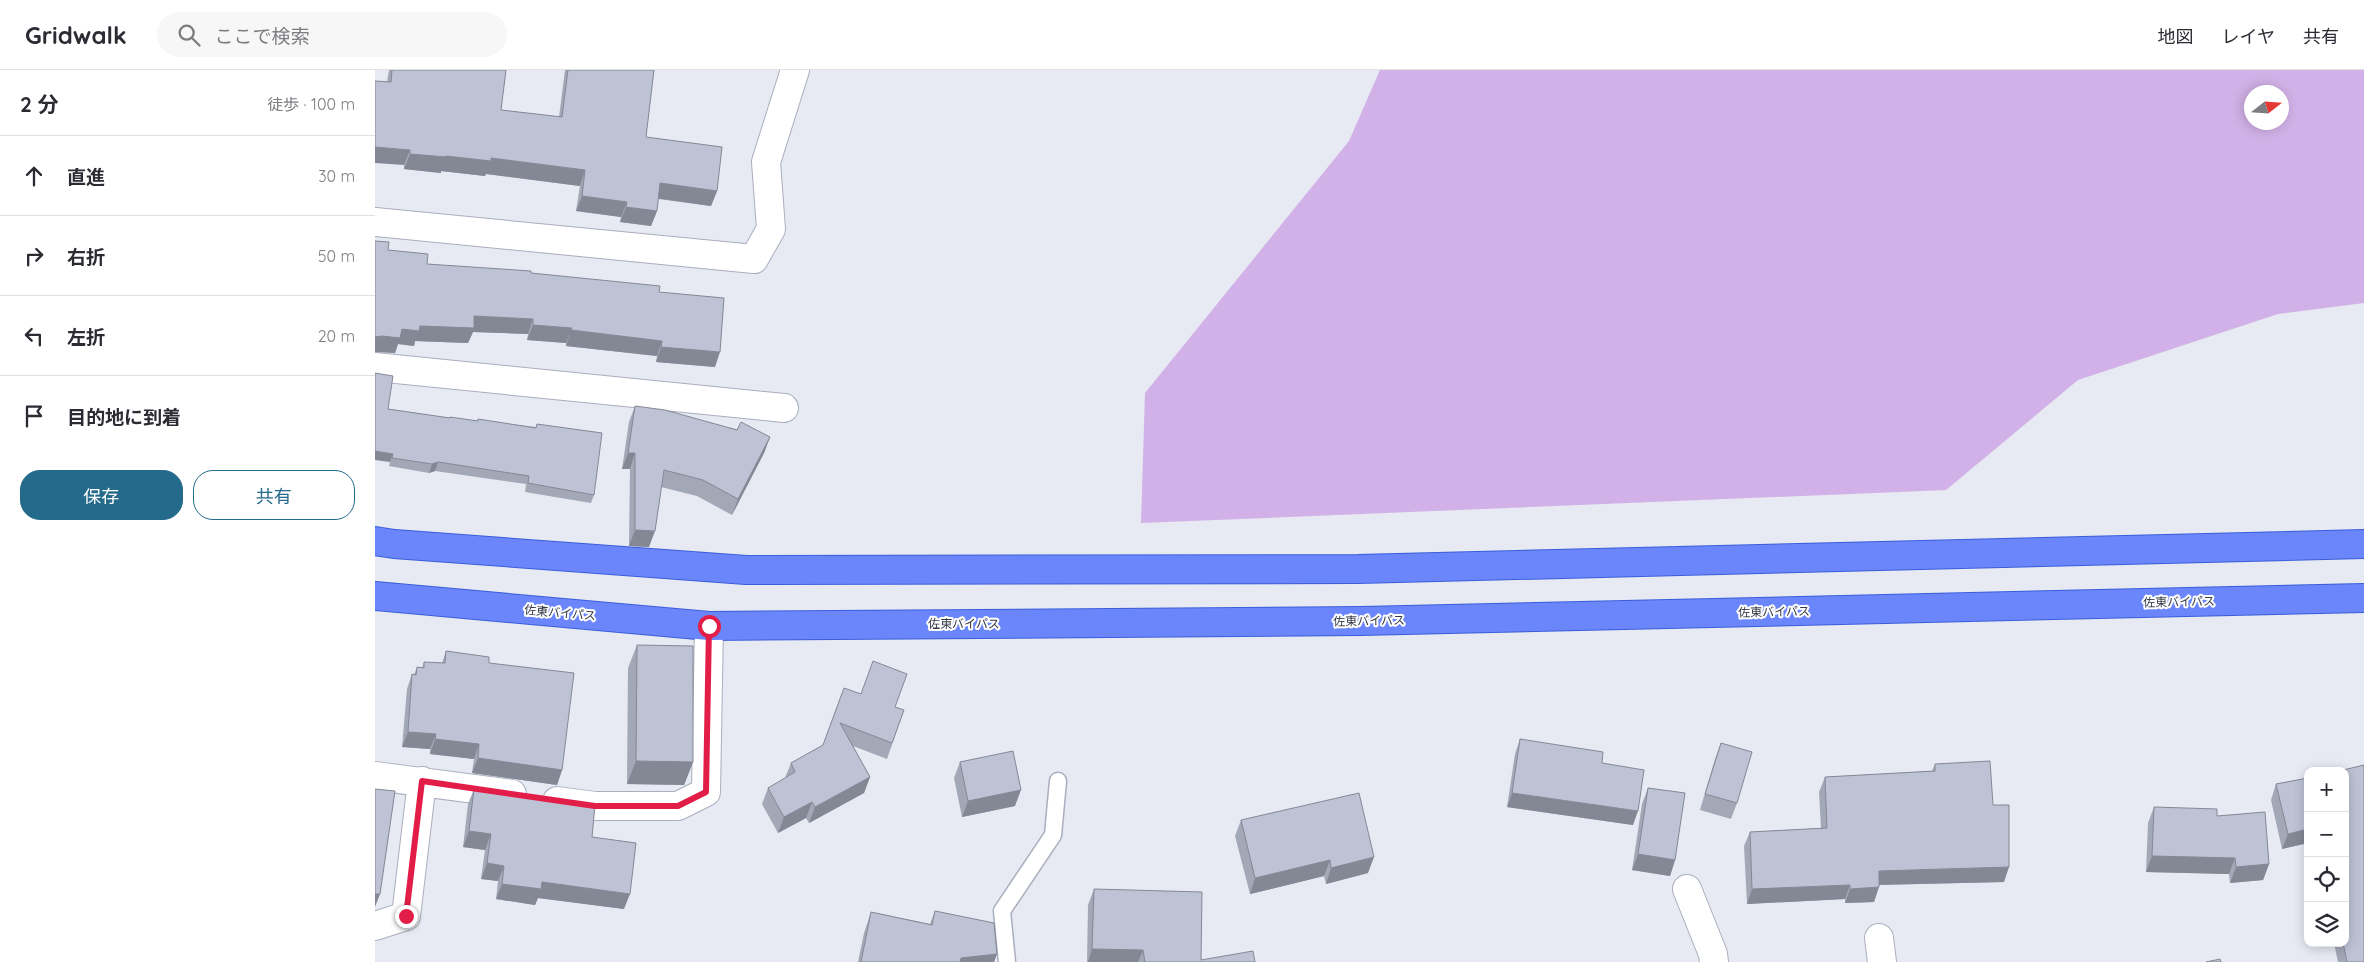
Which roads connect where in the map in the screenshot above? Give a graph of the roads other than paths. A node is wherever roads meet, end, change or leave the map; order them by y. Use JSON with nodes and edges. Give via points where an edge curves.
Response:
{"nodes":[{"id":1,"x":795,"y":70,"type":"edge"},
{"id":2,"x":375,"y":222,"type":"edge"},
{"id":3,"x":375,"y":367,"type":"edge"},
{"id":4,"x":784,"y":408,"type":"dead end"},
{"id":5,"x":375,"y":541,"type":"edge"},
{"id":6,"x":2364,"y":544,"type":"edge"},
{"id":7,"x":375,"y":596,"type":"edge"},
{"id":8,"x":2364,"y":598,"type":"edge"},
{"id":9,"x":709,"y":626,"type":"junction"},
{"id":10,"x":375,"y":776,"type":"edge"},
{"id":11,"x":1058,"y":780,"type":"dead end"},
{"id":12,"x":422,"y":781,"type":"junction"},
{"id":13,"x":1687,"y":889,"type":"dead end"},
{"id":14,"x":375,"y":926,"type":"edge"},
{"id":15,"x":1007,"y":962,"type":"edge"},
{"id":16,"x":1714,"y":962,"type":"edge"}],
"edges":[{"from":1,"to":2,"type":"street","via":[[766,162],[771,229],[753,259]]},
{"from":3,"to":4,"type":"street"},
{"from":5,"to":6,"type":"highway","via":[[746,570],[1358,569]]},
{"from":7,"to":9,"type":"highway","name":"佐東バイパス"},
{"from":8,"to":9,"type":"highway","name":"佐東バイパス","via":[[1361,621]]},
{"from":9,"to":12,"type":"street","via":[[706,792],[678,806],[595,806]]},
{"from":10,"to":12,"type":"street"},
{"from":11,"to":15,"type":"lane","via":[[1053,836],[1002,911]]},
{"from":12,"to":14,"type":"street","via":[[406,916]]},
{"from":13,"to":16,"type":"street"}]}
